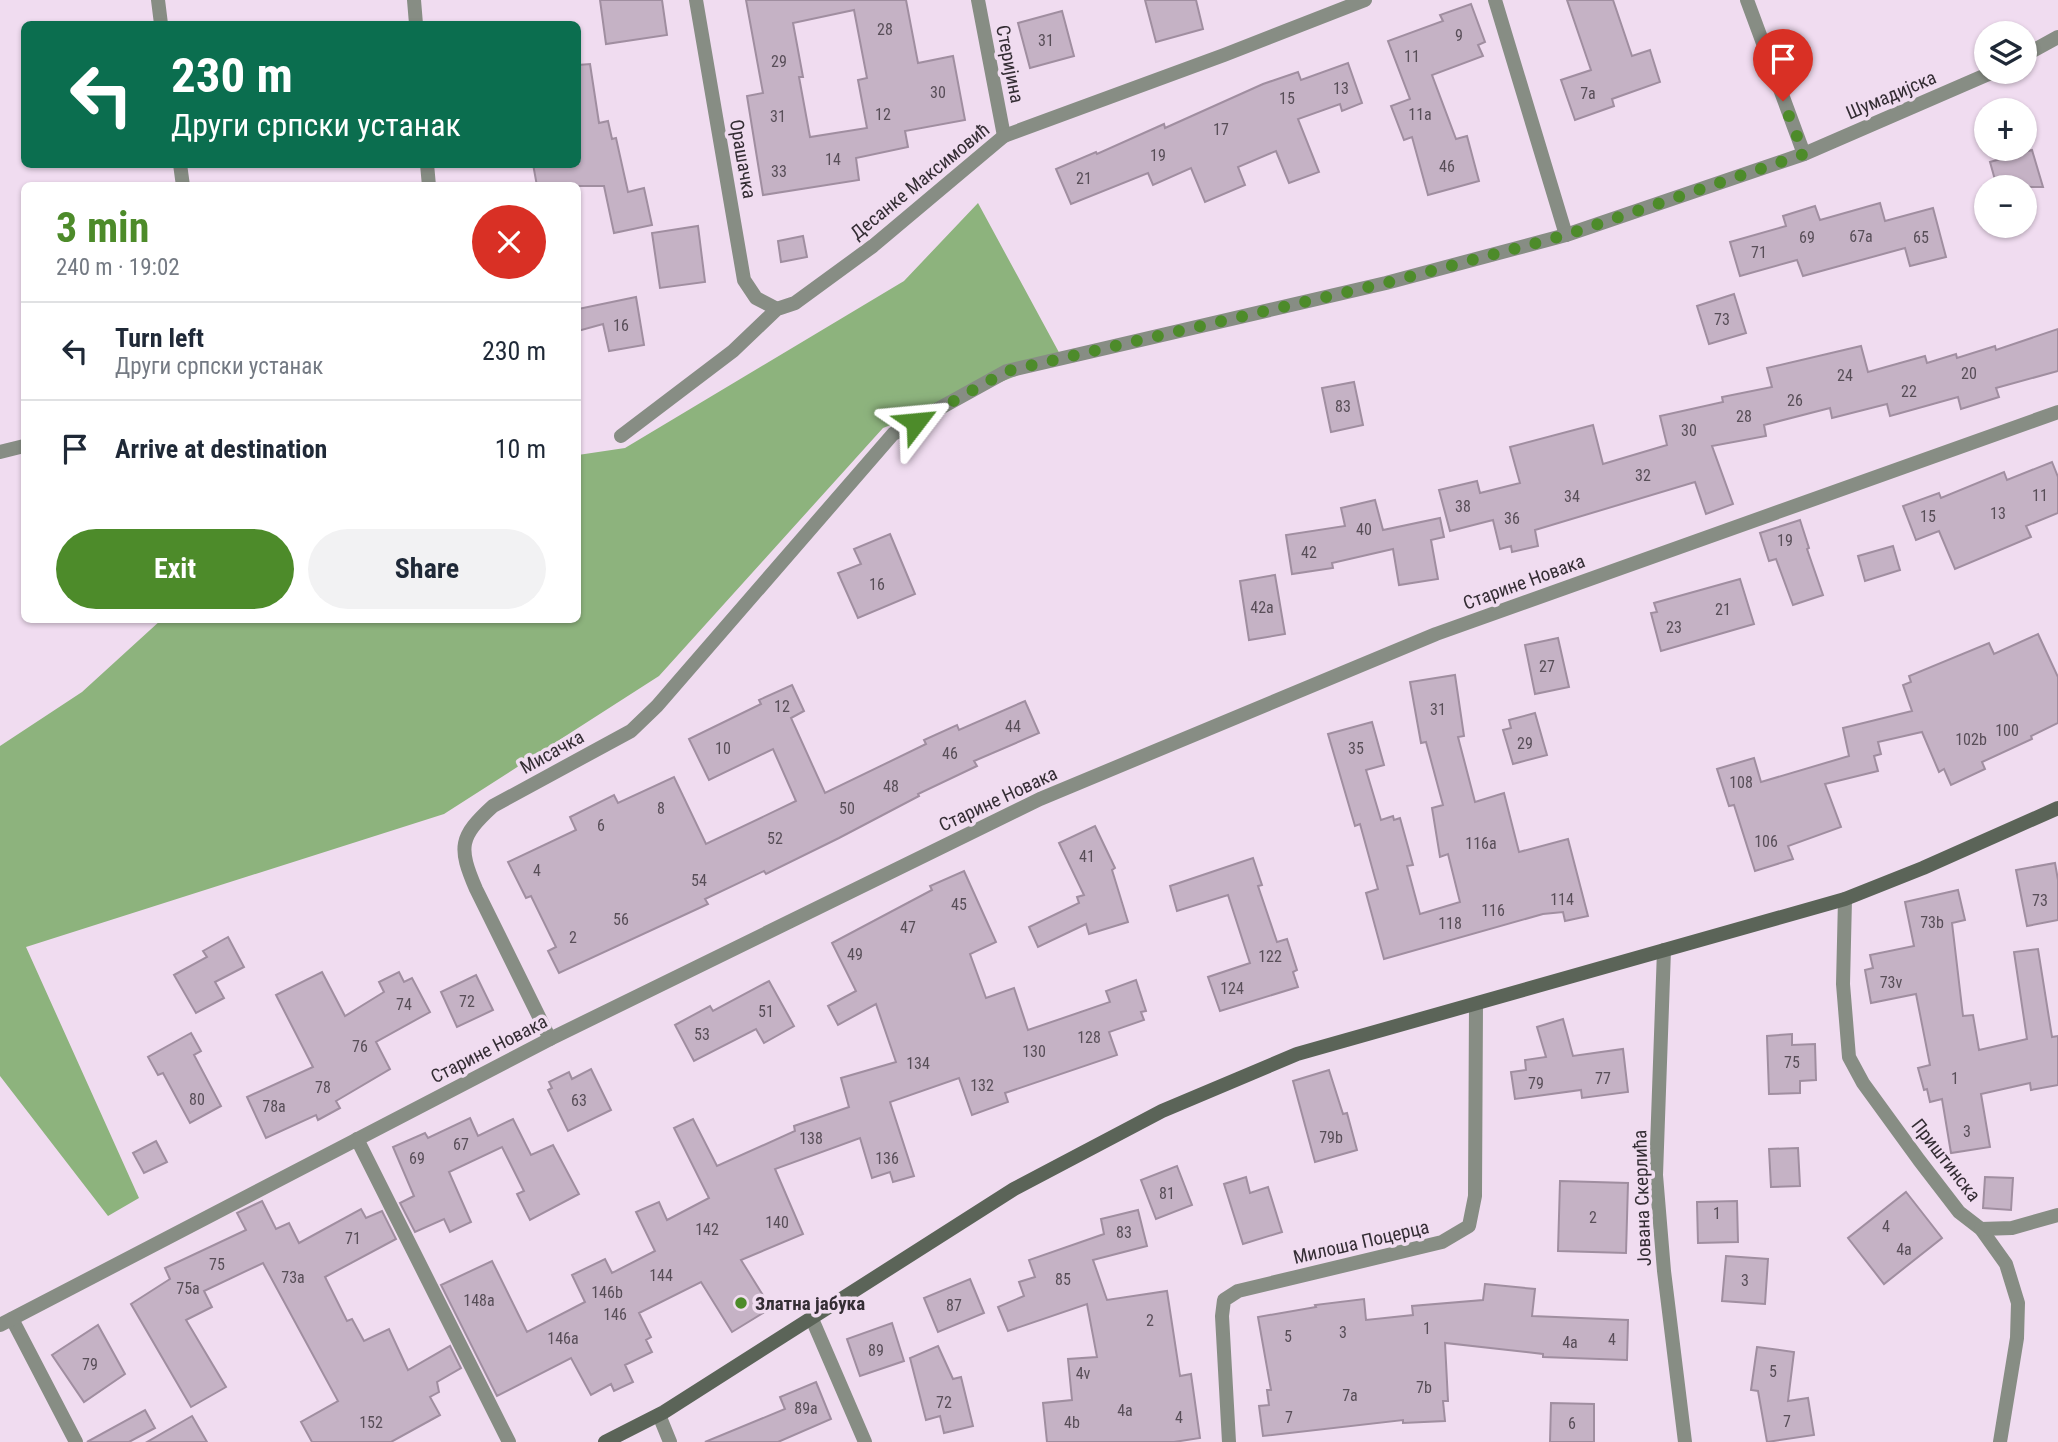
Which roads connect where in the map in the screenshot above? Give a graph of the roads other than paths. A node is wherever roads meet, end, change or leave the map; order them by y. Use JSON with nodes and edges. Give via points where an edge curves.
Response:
{"nodes":[{"id":1,"x":158,"y":0,"type":"edge"},
{"id":2,"x":414,"y":0,"type":"edge"},
{"id":3,"x":696,"y":0,"type":"edge"},
{"id":4,"x":978,"y":0,"type":"edge"},
{"id":5,"x":1365,"y":0,"type":"edge"},
{"id":6,"x":1495,"y":0,"type":"edge"},
{"id":7,"x":1747,"y":0,"type":"edge"},
{"id":8,"x":161,"y":21,"type":"edge"},
{"id":9,"x":416,"y":21,"type":"edge"},
{"id":10,"x":2058,"y":37,"type":"edge"},
{"id":11,"x":2037,"y":48,"type":"edge"},
{"id":12,"x":1974,"y":80,"type":"edge"},
{"id":13,"x":1004,"y":136,"type":"junction"},
{"id":14,"x":1804,"y":154,"type":"junction"},
{"id":15,"x":1566,"y":235,"type":"junction"},
{"id":16,"x":777,"y":309,"type":"junction"},
{"id":17,"x":2058,"y":412,"type":"edge"},
{"id":18,"x":621,"y":436,"type":"dead end"},
{"id":19,"x":21,"y":447,"type":"edge"},
{"id":20,"x":0,"y":452,"type":"edge"},
{"id":21,"x":804,"y":534,"type":"joint"},
{"id":22,"x":2058,"y":808,"type":"edge"},
{"id":23,"x":1845,"y":899,"type":"junction"},
{"id":24,"x":1664,"y":950,"type":"junction"},
{"id":25,"x":1476,"y":1004,"type":"junction"},
{"id":26,"x":550,"y":1039,"type":"junction"},
{"id":27,"x":357,"y":1139,"type":"junction"},
{"id":28,"x":2058,"y":1215,"type":"edge"},
{"id":29,"x":1981,"y":1229,"type":"junction"},
{"id":30,"x":812,"y":1319,"type":"junction"},
{"id":31,"x":6,"y":1322,"type":"edge"},
{"id":32,"x":659,"y":1415,"type":"junction"},
{"id":33,"x":76,"y":1442,"type":"edge"},
{"id":34,"x":509,"y":1442,"type":"edge"},
{"id":35,"x":605,"y":1442,"type":"edge"},
{"id":36,"x":670,"y":1442,"type":"edge"},
{"id":37,"x":865,"y":1442,"type":"edge"},
{"id":38,"x":1229,"y":1442,"type":"edge"},
{"id":39,"x":1685,"y":1442,"type":"edge"},
{"id":40,"x":2000,"y":1442,"type":"edge"}],
"edges":[{"from":1,"to":8,"type":"street"},
{"from":2,"to":9,"type":"street"},
{"from":3,"to":16,"type":"street","name":"Орашачка","via":[[744,280],[756,298]]},
{"from":4,"to":13,"type":"street","name":"Стеријина"},
{"from":5,"to":13,"type":"street","name":"Десанке Максимовић"},
{"from":6,"to":15,"type":"street"},
{"from":7,"to":14,"type":"street"},
{"from":10,"to":11,"type":"street"},
{"from":12,"to":14,"type":"street","name":"Шумадијска"},
{"from":13,"to":16,"type":"street","name":"Десанке Максимовић","via":[[873,246],[795,303]]},
{"from":14,"to":15,"type":"street","name":"Шумадијска"},
{"from":15,"to":21,"type":"street","name":"Шумадијска","via":[[1386,283],[1007,371],[893,435]]},
{"from":16,"to":18,"type":"street","name":"Десанке Максимовић","via":[[733,351]]},
{"from":17,"to":26,"type":"street","name":"Старине Новака","via":[[1423,639],[1040,799]]},
{"from":19,"to":20,"type":"street"},
{"from":21,"to":26,"type":"street","name":"Мисачка","via":[[657,706],[631,730],[493,806],[465,836],[467,869],[475,889]]},
{"from":22,"to":23,"type":"main road"},
{"from":23,"to":24,"type":"main road"},
{"from":23,"to":29,"type":"street","name":"Приштинска","via":[[1843,984],[1849,1057],[1927,1171],[1959,1212]]},
{"from":24,"to":25,"type":"main road"},
{"from":24,"to":39,"type":"street","name":"Јована Скерлића","via":[[1656,1175]]},
{"from":25,"to":30,"type":"main road","via":[[1297,1054],[1162,1111],[1014,1189]]},
{"from":25,"to":38,"type":"street","name":"Милоша Поцерца","via":[[1475,1196],[1469,1226],[1442,1242],[1238,1291],[1224,1300]]},
{"from":26,"to":27,"type":"street","name":"Старине Новака"},
{"from":27,"to":31,"type":"street","name":"Старине Новака"},
{"from":27,"to":34,"type":"street"},
{"from":28,"to":29,"type":"street","via":[[2012,1228]]},
{"from":29,"to":40,"type":"street","name":"Приштинска","via":[[2006,1264],[2018,1303],[2017,1338]]},
{"from":30,"to":32,"type":"main road"},
{"from":30,"to":37,"type":"street"},
{"from":31,"to":33,"type":"street"},
{"from":32,"to":35,"type":"main road"},
{"from":32,"to":36,"type":"street"}]}
